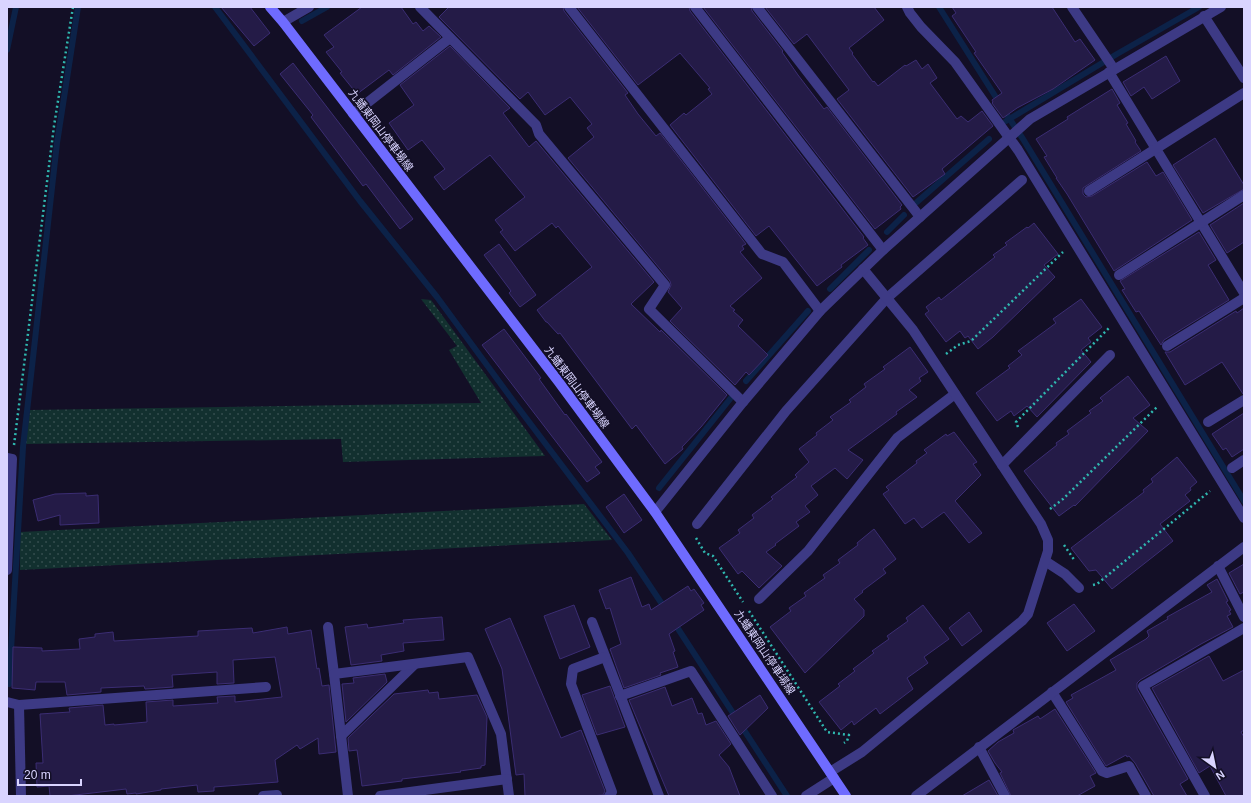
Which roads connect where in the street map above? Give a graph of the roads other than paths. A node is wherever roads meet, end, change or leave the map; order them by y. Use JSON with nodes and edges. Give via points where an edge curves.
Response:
{"nodes":[{"id":1,"x":270,"y":7,"type":"edge"},
{"id":2,"x":309,"y":7,"type":"edge"},
{"id":3,"x":420,"y":7,"type":"edge"},
{"id":4,"x":569,"y":7,"type":"edge"},
{"id":5,"x":695,"y":7,"type":"edge"},
{"id":6,"x":757,"y":7,"type":"edge"},
{"id":7,"x":907,"y":7,"type":"edge"},
{"id":8,"x":1072,"y":7,"type":"edge"},
{"id":9,"x":1221,"y":7,"type":"edge"},
{"id":10,"x":1204,"y":16,"type":"junction"},
{"id":11,"x":283,"y":22,"type":"junction"},
{"id":12,"x":450,"y":38,"type":"junction"},
{"id":13,"x":1109,"y":65,"type":"junction"},
{"id":14,"x":1244,"y":78,"type":"edge"},
{"id":15,"x":1244,"y":93,"type":"edge"},
{"id":16,"x":353,"y":114,"type":"junction"},
{"id":17,"x":1015,"y":132,"type":"junction"},
{"id":18,"x":1156,"y":149,"type":"junction"},
{"id":19,"x":1022,"y":180,"type":"dead end"},
{"id":20,"x":1089,"y":191,"type":"dead end"},
{"id":21,"x":1244,"y":195,"type":"edge"},
{"id":22,"x":920,"y":217,"type":"junction"},
{"id":23,"x":1201,"y":223,"type":"junction"},
{"id":24,"x":883,"y":250,"type":"junction"},
{"id":25,"x":863,"y":269,"type":"junction"},
{"id":26,"x":1119,"y":274,"type":"dead end"},
{"id":27,"x":1244,"y":293,"type":"edge"},
{"id":28,"x":887,"y":298,"type":"junction"},
{"id":29,"x":1244,"y":298,"type":"edge"},
{"id":30,"x":820,"y":311,"type":"junction"},
{"id":31,"x":1167,"y":346,"type":"dead end"},
{"id":32,"x":1110,"y":355,"type":"dead end"},
{"id":33,"x":955,"y":394,"type":"junction"},
{"id":34,"x":1244,"y":400,"type":"edge"},
{"id":35,"x":743,"y":402,"type":"junction"},
{"id":36,"x":1208,"y":422,"type":"dead end"},
{"id":37,"x":10,"y":458,"type":"edge"},
{"id":38,"x":1244,"y":460,"type":"edge"},
{"id":39,"x":1002,"y":465,"type":"junction"},
{"id":40,"x":1232,"y":468,"type":"dead end"},
{"id":41,"x":655,"y":512,"type":"junction"},
{"id":42,"x":1244,"y":518,"type":"edge"},
{"id":43,"x":696,"y":524,"type":"road end"},
{"id":44,"x":1244,"y":547,"type":"edge"},
{"id":45,"x":1044,"y":561,"type":"junction"},
{"id":46,"x":1218,"y":566,"type":"junction"},
{"id":47,"x":7,"y":570,"type":"edge"},
{"id":48,"x":1079,"y":588,"type":"road end"},
{"id":49,"x":759,"y":599,"type":"dead end"},
{"id":50,"x":1244,"y":617,"type":"edge"},
{"id":51,"x":592,"y":622,"type":"dead end"},
{"id":52,"x":328,"y":627,"type":"dead end"},
{"id":53,"x":1244,"y":628,"type":"edge"},
{"id":54,"x":605,"y":657,"type":"junction"},
{"id":55,"x":415,"y":664,"type":"junction"},
{"id":56,"x":334,"y":674,"type":"junction"},
{"id":57,"x":266,"y":687,"type":"dead end"},
{"id":58,"x":1052,"y":692,"type":"junction"},
{"id":59,"x":620,"y":696,"type":"junction"},
{"id":60,"x":7,"y":702,"type":"edge"},
{"id":61,"x":19,"y":705,"type":"junction"},
{"id":62,"x":341,"y":736,"type":"junction"},
{"id":63,"x":979,"y":747,"type":"junction"},
{"id":64,"x":832,"y":775,"type":"junction"},
{"id":65,"x":507,"y":779,"type":"junction"},
{"id":66,"x":277,"y":795,"type":"dead end"},
{"id":67,"x":21,"y":796,"type":"edge"},
{"id":68,"x":263,"y":796,"type":"edge"},
{"id":69,"x":348,"y":796,"type":"edge"},
{"id":70,"x":380,"y":796,"type":"edge"},
{"id":71,"x":509,"y":796,"type":"edge"},
{"id":72,"x":609,"y":796,"type":"edge"},
{"id":73,"x":658,"y":796,"type":"edge"},
{"id":74,"x":772,"y":796,"type":"edge"},
{"id":75,"x":806,"y":796,"type":"edge"},
{"id":76,"x":846,"y":796,"type":"edge"},
{"id":77,"x":916,"y":796,"type":"edge"},
{"id":78,"x":1005,"y":796,"type":"edge"},
{"id":79,"x":1146,"y":796,"type":"edge"},
{"id":80,"x":1205,"y":796,"type":"edge"}],
"edges":[{"from":1,"to":11,"type":"main road","name":"九蟠東岡山停車場線"},
{"from":2,"to":11,"type":"street"},
{"from":3,"to":12,"type":"street"},
{"from":4,"to":30,"type":"street","via":[[762,254],[783,262]]},
{"from":5,"to":24,"type":"street"},
{"from":6,"to":22,"type":"street"},
{"from":7,"to":17,"type":"street","via":[[921,27]]},
{"from":8,"to":13,"type":"street"},
{"from":9,"to":10,"type":"street"},
{"from":10,"to":13,"type":"street"},
{"from":10,"to":14,"type":"street"},
{"from":11,"to":16,"type":"main road","name":"九蟠東岡山停車場線"},
{"from":12,"to":16,"type":"street"},
{"from":12,"to":35,"type":"street","via":[[536,125],[540,134],[665,285],[649,309]]},
{"from":13,"to":17,"type":"street"},
{"from":13,"to":18,"type":"street"},
{"from":15,"to":18,"type":"street"},
{"from":16,"to":41,"type":"main road","name":"九蟠東岡山停車場線"},
{"from":17,"to":22,"type":"street"},
{"from":17,"to":42,"type":"street","via":[[1018,150]]},
{"from":18,"to":20,"type":"street"},
{"from":18,"to":23,"type":"street"},
{"from":19,"to":28,"type":"street"},
{"from":21,"to":23,"type":"street"},
{"from":22,"to":24,"type":"street"},
{"from":23,"to":26,"type":"street"},
{"from":23,"to":27,"type":"street"},
{"from":24,"to":25,"type":"street"},
{"from":25,"to":28,"type":"street"},
{"from":25,"to":30,"type":"street"},
{"from":28,"to":33,"type":"street","via":[[913,330]]},
{"from":28,"to":43,"type":"street","via":[[786,411]]},
{"from":29,"to":31,"type":"street"},
{"from":30,"to":35,"type":"street"},
{"from":32,"to":39,"type":"street"},
{"from":33,"to":39,"type":"street"},
{"from":33,"to":49,"type":"street","via":[[897,438],[808,551]]},
{"from":34,"to":36,"type":"street"},
{"from":35,"to":41,"type":"street"},
{"from":37,"to":47,"type":"street"},
{"from":38,"to":40,"type":"street"},
{"from":39,"to":45,"type":"street","via":[[1048,540],[1048,551]]},
{"from":41,"to":64,"type":"main road","name":"九蟠東岡山停車場線"},
{"from":44,"to":46,"type":"street"},
{"from":45,"to":48,"type":"street","via":[[1065,574]]},
{"from":45,"to":64,"type":"street","via":[[1028,614],[1022,621]]},
{"from":46,"to":50,"type":"street"},
{"from":46,"to":58,"type":"street"},
{"from":51,"to":54,"type":"street"},
{"from":52,"to":56,"type":"street"},
{"from":53,"to":80,"type":"street","via":[[1143,686]]},
{"from":54,"to":59,"type":"street"},
{"from":54,"to":72,"type":"street","via":[[573,670],[571,684],[612,792]]},
{"from":55,"to":56,"type":"street"},
{"from":55,"to":62,"type":"street"},
{"from":55,"to":65,"type":"street","via":[[468,657],[501,734]]},
{"from":56,"to":62,"type":"street"},
{"from":57,"to":61,"type":"street"},
{"from":58,"to":63,"type":"street"},
{"from":58,"to":79,"type":"street","via":[[1102,771],[1107,773],[1130,766]]},
{"from":59,"to":73,"type":"street"},
{"from":59,"to":74,"type":"street","via":[[691,671]]},
{"from":60,"to":61,"type":"street"},
{"from":61,"to":67,"type":"street"},
{"from":62,"to":69,"type":"street"},
{"from":63,"to":77,"type":"street"},
{"from":63,"to":78,"type":"street"},
{"from":64,"to":75,"type":"street"},
{"from":64,"to":76,"type":"main road","name":"九蟠東岡山停車場線"},
{"from":65,"to":70,"type":"street"},
{"from":65,"to":71,"type":"street"},
{"from":66,"to":68,"type":"street"}]}
